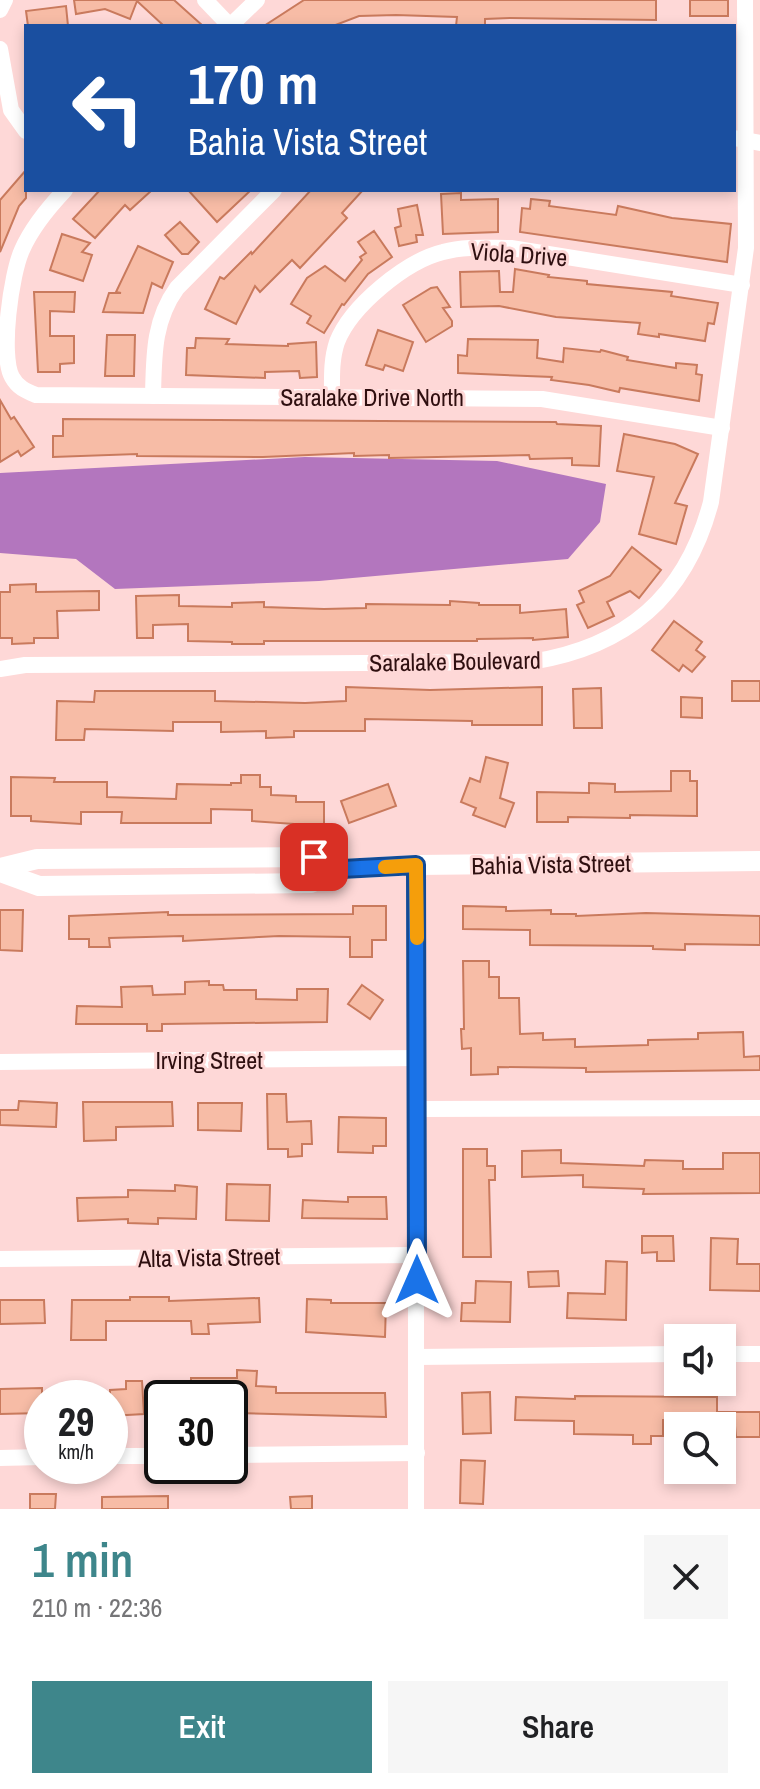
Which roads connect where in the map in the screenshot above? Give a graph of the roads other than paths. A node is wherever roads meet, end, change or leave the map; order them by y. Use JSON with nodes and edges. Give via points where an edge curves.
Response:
{"nodes":[{"id":1,"x":5,"y":0,"type":"edge"},
{"id":2,"x":205,"y":0,"type":"edge"},
{"id":3,"x":257,"y":0,"type":"edge"},
{"id":4,"x":745,"y":0,"type":"edge"},
{"id":5,"x":0,"y":10,"type":"edge"},
{"id":6,"x":228,"y":24,"type":"edge"},
{"id":7,"x":232,"y":24,"type":"edge"},
{"id":8,"x":0,"y":49,"type":"edge"},
{"id":9,"x":24,"y":128,"type":"edge"},
{"id":10,"x":746,"y":140,"type":"edge"},
{"id":11,"x":63,"y":192,"type":"edge"},
{"id":12,"x":272,"y":192,"type":"edge"},
{"id":13,"x":742,"y":285,"type":"junction"},
{"id":14,"x":153,"y":396,"type":"junction"},
{"id":15,"x":332,"y":397,"type":"junction"},
{"id":16,"x":722,"y":428,"type":"junction"},
{"id":17,"x":0,"y":669,"type":"edge"},
{"id":18,"x":760,"y":861,"type":"edge"},
{"id":19,"x":416,"y":865,"type":"junction"},
{"id":20,"x":0,"y":870,"type":"edge"},
{"id":21,"x":417,"y":1058,"type":"junction"},
{"id":22,"x":0,"y":1062,"type":"edge"},
{"id":23,"x":760,"y":1108,"type":"edge"},
{"id":24,"x":417,"y":1109,"type":"junction"},
{"id":25,"x":417,"y":1255,"type":"junction"},
{"id":26,"x":0,"y":1259,"type":"edge"},
{"id":27,"x":664,"y":1354,"type":"edge"},
{"id":28,"x":736,"y":1354,"type":"edge"},
{"id":29,"x":760,"y":1354,"type":"edge"},
{"id":30,"x":417,"y":1357,"type":"junction"},
{"id":31,"x":417,"y":1453,"type":"junction"},
{"id":32,"x":248,"y":1455,"type":"edge"},
{"id":33,"x":24,"y":1457,"type":"edge"},
{"id":34,"x":0,"y":1458,"type":"edge"},
{"id":35,"x":416,"y":1509,"type":"edge"}],
"edges":[{"from":1,"to":5,"type":"street"},
{"from":2,"to":6,"type":"street"},
{"from":3,"to":7,"type":"street"},
{"from":4,"to":10,"type":"street","name":"Saralake Boulevard"},
{"from":8,"to":9,"type":"street","via":[[11,110]]},
{"from":10,"to":13,"type":"street","name":"Saralake Boulevard"},
{"from":11,"to":14,"type":"street","name":"Saralake Drive North","via":[[34,227],[14,272],[8,363],[13,380],[36,395]]},
{"from":12,"to":14,"type":"street","via":[[167,301],[157,330]]},
{"from":13,"to":15,"type":"street","name":"Viola Drive","via":[[511,248],[442,252],[393,279],[344,328],[333,356]]},
{"from":13,"to":16,"type":"street","name":"Saralake Boulevard"},
{"from":14,"to":15,"type":"street","name":"Saralake Drive North"},
{"from":15,"to":16,"type":"street","name":"Saralake Drive North","via":[[542,399]]},
{"from":16,"to":17,"type":"street","name":"Saralake Boulevard","via":[[706,522],[683,571],[642,618],[587,650],[531,662]]},
{"from":18,"to":19,"type":"street","name":"Bahia Vista Street"},
{"from":19,"to":20,"type":"street","name":"Bahia Vista Street","via":[[342,869],[314,857],[37,859]]},
{"from":19,"to":21,"type":"street"},
{"from":21,"to":22,"type":"street","name":"Irving Street"},
{"from":21,"to":24,"type":"street"},
{"from":23,"to":24,"type":"street"},
{"from":24,"to":25,"type":"street"},
{"from":25,"to":26,"type":"street","name":"Alta Vista Street"},
{"from":25,"to":30,"type":"street"},
{"from":27,"to":30,"type":"street"},
{"from":28,"to":29,"type":"street"},
{"from":30,"to":31,"type":"street"},
{"from":31,"to":32,"type":"street"},
{"from":31,"to":35,"type":"street"},
{"from":33,"to":34,"type":"street"}]}
